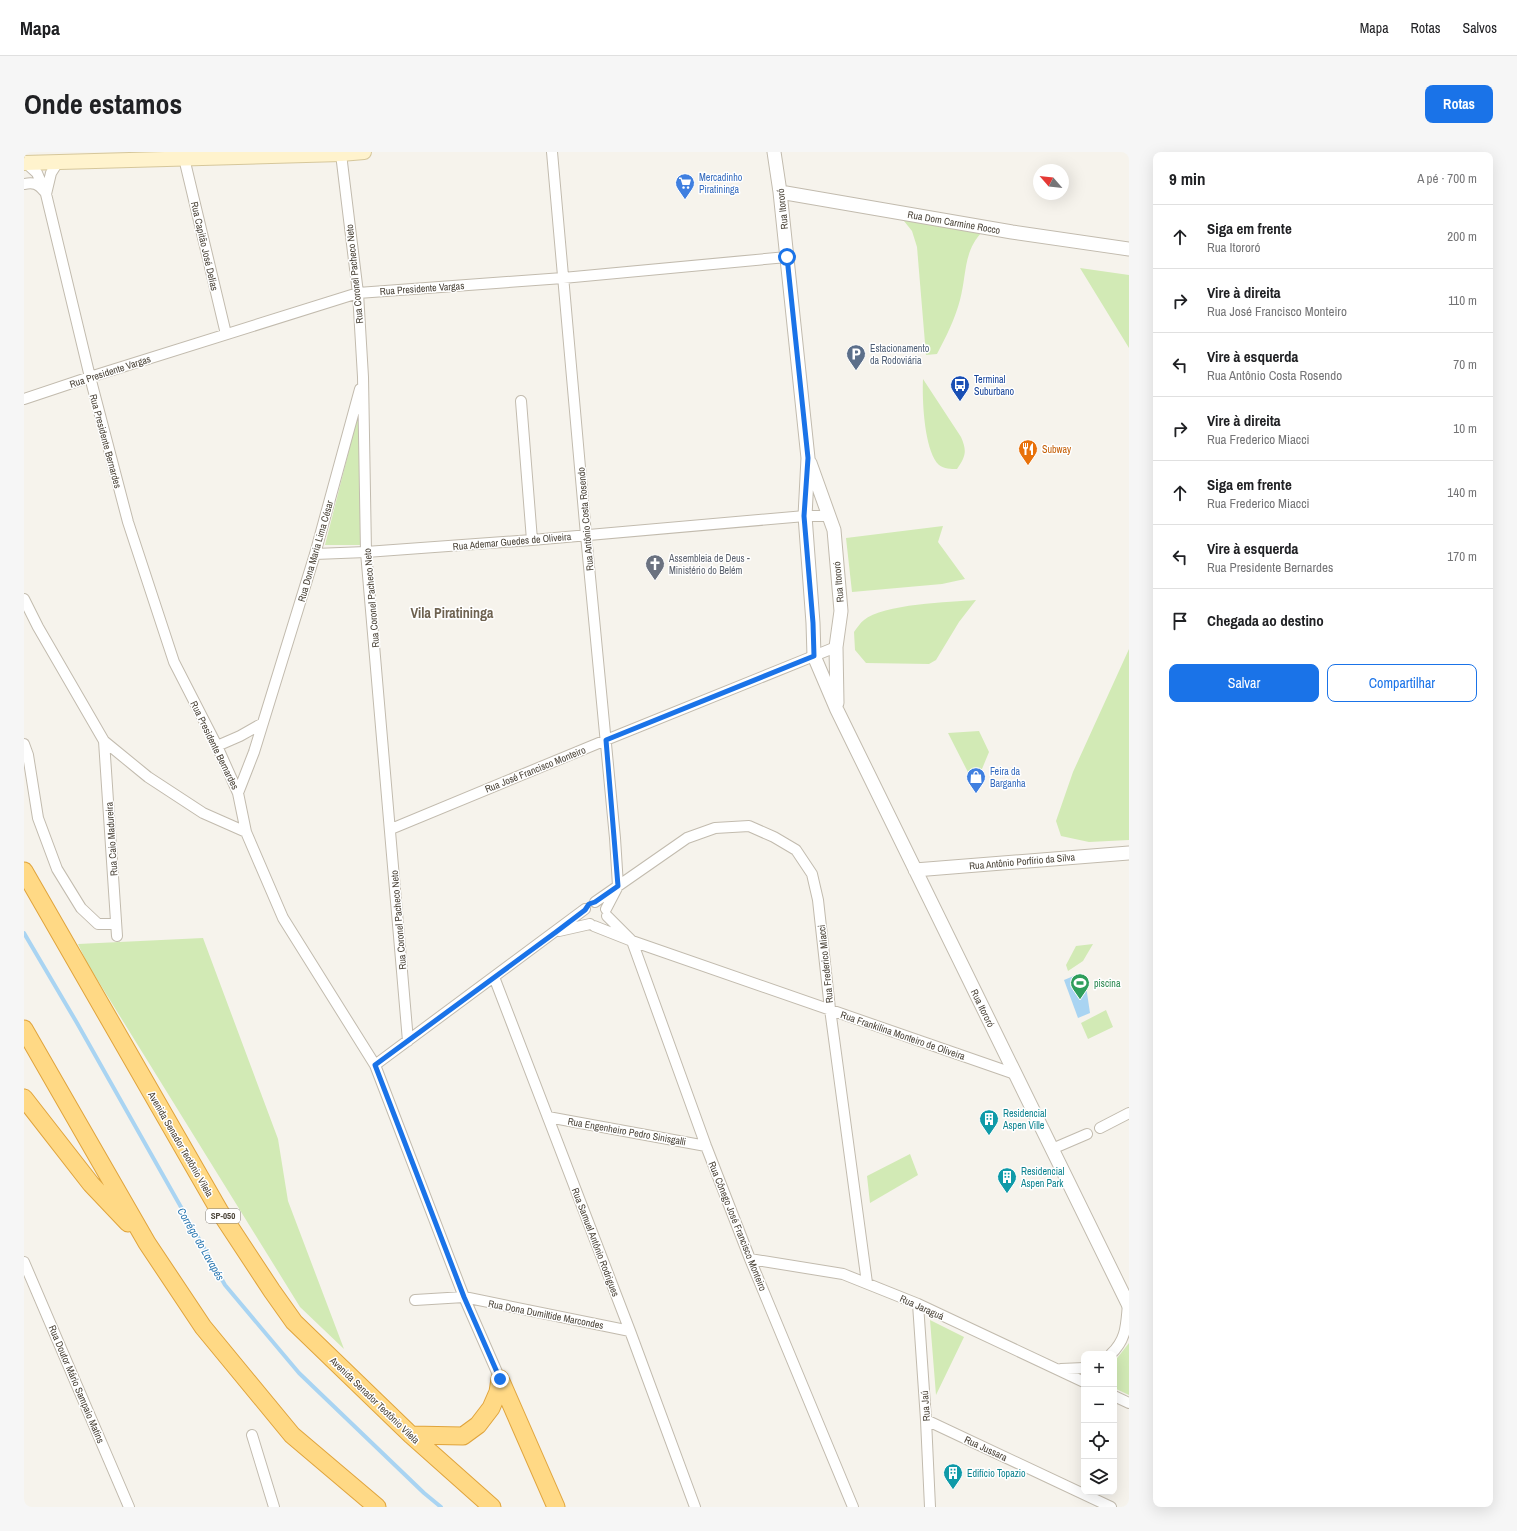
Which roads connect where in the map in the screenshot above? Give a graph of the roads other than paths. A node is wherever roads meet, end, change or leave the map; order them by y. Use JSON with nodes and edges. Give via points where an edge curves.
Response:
{"nodes":[{"id":1,"x":364,"y":152,"type":"edge"},
{"id":2,"x":552,"y":152,"type":"edge"},
{"id":3,"x":774,"y":152,"type":"edge"},
{"id":4,"x":341,"y":154,"type":"junction"},
{"id":5,"x":115,"y":156,"type":"edge"},
{"id":6,"x":184,"y":158,"type":"junction"},
{"id":7,"x":58,"y":162,"type":"junction"},
{"id":8,"x":25,"y":163,"type":"edge"},
{"id":9,"x":24,"y":184,"type":"edge"},
{"id":10,"x":780,"y":192,"type":"junction"},
{"id":11,"x":46,"y":194,"type":"junction"},
{"id":12,"x":1129,"y":249,"type":"edge"},
{"id":13,"x":787,"y":257,"type":"junction"},
{"id":14,"x":563,"y":278,"type":"junction"},
{"id":15,"x":358,"y":293,"type":"junction"},
{"id":16,"x":226,"y":334,"type":"junction"},
{"id":17,"x":90,"y":376,"type":"junction"},
{"id":18,"x":363,"y":377,"type":"junction"},
{"id":19,"x":24,"y":400,"type":"edge"},
{"id":20,"x":521,"y":401,"type":"dead end"},
{"id":21,"x":808,"y":458,"type":"junction"},
{"id":22,"x":804,"y":516,"type":"junction"},
{"id":23,"x":828,"y":516,"type":"junction"},
{"id":24,"x":586,"y":535,"type":"junction"},
{"id":25,"x":532,"y":540,"type":"junction"},
{"id":26,"x":366,"y":552,"type":"junction"},
{"id":27,"x":315,"y":554,"type":"junction"},
{"id":28,"x":24,"y":599,"type":"edge"},
{"id":29,"x":836,"y":648,"type":"junction"},
{"id":30,"x":814,"y":656,"type":"junction"},
{"id":31,"x":837,"y":710,"type":"junction"},
{"id":32,"x":263,"y":723,"type":"junction"},
{"id":33,"x":606,"y":740,"type":"junction"},
{"id":34,"x":104,"y":741,"type":"junction"},
{"id":35,"x":24,"y":744,"type":"edge"},
{"id":36,"x":217,"y":746,"type":"junction"},
{"id":37,"x":238,"y":793,"type":"junction"},
{"id":38,"x":391,"y":829,"type":"junction"},
{"id":39,"x":246,"y":832,"type":"junction"},
{"id":40,"x":1129,"y":853,"type":"edge"},
{"id":41,"x":915,"y":870,"type":"junction"},
{"id":42,"x":24,"y":871,"type":"edge"},
{"id":43,"x":618,"y":886,"type":"junction"},
{"id":44,"x":595,"y":902,"type":"junction"},
{"id":45,"x":585,"y":910,"type":"junction"},
{"id":46,"x":607,"y":913,"type":"junction"},
{"id":47,"x":116,"y":924,"type":"junction"},
{"id":48,"x":592,"y":925,"type":"junction"},
{"id":49,"x":556,"y":932,"type":"junction"},
{"id":50,"x":117,"y":936,"type":"dead end"},
{"id":51,"x":632,"y":941,"type":"junction"},
{"id":52,"x":494,"y":977,"type":"junction"},
{"id":53,"x":830,"y":1009,"type":"junction"},
{"id":54,"x":24,"y":1029,"type":"edge"},
{"id":55,"x":408,"y":1041,"type":"junction"},
{"id":56,"x":375,"y":1065,"type":"junction"},
{"id":57,"x":1016,"y":1074,"type":"junction"},
{"id":58,"x":24,"y":1098,"type":"edge"},
{"id":59,"x":1129,"y":1113,"type":"edge"},
{"id":60,"x":548,"y":1117,"type":"junction"},
{"id":61,"x":1100,"y":1128,"type":"dead end"},
{"id":62,"x":1087,"y":1134,"type":"dead end"},
{"id":63,"x":706,"y":1146,"type":"junction"},
{"id":64,"x":1052,"y":1150,"type":"junction"},
{"id":65,"x":147,"y":1243,"type":"junction"},
{"id":66,"x":750,"y":1258,"type":"junction"},
{"id":67,"x":24,"y":1262,"type":"edge"},
{"id":68,"x":866,"y":1283,"type":"junction"},
{"id":69,"x":464,"y":1297,"type":"junction"},
{"id":70,"x":415,"y":1300,"type":"dead end"},
{"id":71,"x":918,"y":1304,"type":"junction"},
{"id":72,"x":1129,"y":1304,"type":"edge"},
{"id":73,"x":630,"y":1331,"type":"junction"},
{"id":74,"x":1114,"y":1351,"type":"edge"},
{"id":75,"x":1081,"y":1368,"type":"edge"},
{"id":76,"x":1057,"y":1369,"type":"junction"},
{"id":77,"x":500,"y":1379,"type":"junction"},
{"id":78,"x":1081,"y":1381,"type":"edge"},
{"id":79,"x":1117,"y":1397,"type":"edge"},
{"id":80,"x":1129,"y":1403,"type":"edge"},
{"id":81,"x":926,"y":1420,"type":"junction"},
{"id":82,"x":252,"y":1435,"type":"dead end"},
{"id":83,"x":411,"y":1435,"type":"junction"},
{"id":84,"x":129,"y":1507,"type":"edge"},
{"id":85,"x":274,"y":1507,"type":"edge"},
{"id":86,"x":377,"y":1507,"type":"edge"},
{"id":87,"x":492,"y":1507,"type":"edge"},
{"id":88,"x":556,"y":1507,"type":"edge"},
{"id":89,"x":695,"y":1507,"type":"edge"},
{"id":90,"x":853,"y":1507,"type":"edge"},
{"id":91,"x":930,"y":1507,"type":"edge"},
{"id":92,"x":1111,"y":1507,"type":"edge"}],
"edges":[{"from":1,"to":4,"type":"main road"},
{"from":2,"to":14,"type":"street","name":"Rua Antônio Costa Rosendo"},
{"from":3,"to":10,"type":"street","name":"Rua Itororó"},
{"from":4,"to":6,"type":"main road"},
{"from":4,"to":15,"type":"street","name":"Rua Coronel Pacheco Neto"},
{"from":5,"to":6,"type":"main road"},
{"from":5,"to":7,"type":"main road"},
{"from":6,"to":16,"type":"street","name":"Rua Capitão José Delias"},
{"from":7,"to":8,"type":"main road"},
{"from":7,"to":11,"type":"street","via":[[51,173]]},
{"from":8,"to":11,"type":"street","name":"Rua Presidente Bernardes","via":[[37,173]]},
{"from":9,"to":11,"type":"street","via":[[32,182]]},
{"from":10,"to":12,"type":"street","name":"Rua Dom Carmine Rocco","via":[[1012,232]]},
{"from":10,"to":13,"type":"street","name":"Rua Itororó"},
{"from":11,"to":17,"type":"street","name":"Rua Presidente Bernardes"},
{"from":13,"to":14,"type":"street","name":"Rua Presidente Vargas"},
{"from":13,"to":21,"type":"street","name":"Rua Itororó"},
{"from":14,"to":15,"type":"street","name":"Rua Presidente Vargas"},
{"from":14,"to":24,"type":"street","name":"Rua Antônio Costa Rosendo"},
{"from":15,"to":16,"type":"street","name":"Rua Presidente Vargas"},
{"from":15,"to":18,"type":"street","name":"Rua Coronel Pacheco Neto"},
{"from":16,"to":17,"type":"street","name":"Rua Presidente Vargas"},
{"from":17,"to":19,"type":"street","name":"Rua Presidente Vargas"},
{"from":17,"to":36,"type":"street","name":"Rua Presidente Bernardes","via":[[128,522],[174,662]]},
{"from":18,"to":26,"type":"street","name":"Rua Coronel Pacheco Neto"},
{"from":18,"to":27,"type":"street","name":"Rua Dona Maria Lima César"},
{"from":20,"to":25,"type":"street"},
{"from":21,"to":22,"type":"street","name":"Rua Itororó"},
{"from":21,"to":23,"type":"street","name":"Rua Itororó"},
{"from":22,"to":23,"type":"street","name":"Rua Ademar Guedes de Oliveira"},
{"from":22,"to":24,"type":"street","name":"Rua Ademar Guedes de Oliveira"},
{"from":22,"to":30,"type":"street","name":"Rua Itororó"},
{"from":23,"to":29,"type":"street","name":"Rua Itororó","via":[[834,530],[841,611]]},
{"from":24,"to":25,"type":"street","name":"Rua Ademar Guedes de Oliveira"},
{"from":24,"to":33,"type":"street","name":"Rua Antônio Costa Rosendo"},
{"from":25,"to":26,"type":"street","name":"Rua Ademar Guedes de Oliveira"},
{"from":26,"to":27,"type":"street","name":"Rua Ademar Guedes de Oliveira"},
{"from":26,"to":38,"type":"street","name":"Rua Coronel Pacheco Neto"},
{"from":27,"to":32,"type":"street","name":"Rua Dona Maria Lima César"},
{"from":28,"to":34,"type":"street","name":"Rua Caio Madureira"},
{"from":29,"to":30,"type":"street","name":"Rua José Francisco Monteiro"},
{"from":29,"to":31,"type":"street","name":"Rua Itororó"},
{"from":30,"to":31,"type":"street","name":"Rua Itororó"},
{"from":30,"to":33,"type":"street","name":"Rua José Francisco Monteiro"},
{"from":31,"to":41,"type":"street","name":"Rua Itororó"},
{"from":32,"to":36,"type":"street"},
{"from":32,"to":37,"type":"street","name":"Rua Dona Maria Lima César"},
{"from":33,"to":38,"type":"street","name":"Rua José Francisco Monteiro"},
{"from":33,"to":43,"type":"street","name":"Rua Antônio Costa Rosendo"},
{"from":34,"to":39,"type":"street","name":"Rua Caio Madureira","via":[[148,777],[203,813]]},
{"from":34,"to":47,"type":"street","name":"Rua Caio Madureira"},
{"from":35,"to":47,"type":"street","via":[[38,818],[57,869],[81,908],[98,924]]},
{"from":36,"to":37,"type":"street","name":"Rua Presidente Bernardes"},
{"from":37,"to":39,"type":"street","name":"Rua Presidente Bernardes"},
{"from":38,"to":55,"type":"street","name":"Rua Coronel Pacheco Neto"},
{"from":39,"to":56,"type":"street","name":"Rua Presidente Bernardes","via":[[283,918]]},
{"from":40,"to":41,"type":"street","name":"Rua Antônio Porfírio da Silva"},
{"from":41,"to":57,"type":"street","name":"Rua Itororó"},
{"from":42,"to":83,"type":"highway","name":"Avenida Senador Teotônio Vilela","number":"SP-050","via":[[220,1212],[272,1291],[294,1322]]},
{"from":43,"to":44,"type":"street","name":"Rua Frederico Miacci"},
{"from":43,"to":46,"type":"street","name":"Rua Frederico Miacci"},
{"from":43,"to":53,"type":"street","name":"Rua Frederico Miacci","via":[[687,838],[715,828],[749,826],[774,837],[796,850],[812,874],[818,900]]},
{"from":44,"to":45,"type":"street","via":[[589,904]]},
{"from":44,"to":46,"type":"street","via":[[602,904]]},
{"from":45,"to":48,"type":"street","via":[[584,916]]},
{"from":45,"to":49,"type":"street"},
{"from":46,"to":48,"type":"street","via":[[604,922]]},
{"from":46,"to":51,"type":"street","name":"Rua Frankilina Monteiro de Oliveira"},
{"from":47,"to":50,"type":"street","name":"Rua Caio Madureira"},
{"from":48,"to":49,"type":"street"},
{"from":48,"to":51,"type":"street","name":"Rua Frankilina Monteiro de Oliveira"},
{"from":49,"to":52,"type":"street"},
{"from":51,"to":53,"type":"street","name":"Rua Frankilina Monteiro de Oliveira"},
{"from":51,"to":63,"type":"street","name":"Rua Cônego José Francisco Monteiro"},
{"from":52,"to":55,"type":"street"},
{"from":52,"to":60,"type":"street","name":"Rua Samuel Antônio Rodrigues"},
{"from":53,"to":57,"type":"street","name":"Rua Frankilina Monteiro de Oliveira"},
{"from":53,"to":68,"type":"street","name":"Rua Frederico Miacci"},
{"from":54,"to":65,"type":"highway"},
{"from":55,"to":56,"type":"street"},
{"from":56,"to":69,"type":"street","name":"Rua Presidente Bernardes"},
{"from":57,"to":64,"type":"street","name":"Rua Itororó"},
{"from":58,"to":65,"type":"highway","via":[[91,1184]]},
{"from":59,"to":61,"type":"street"},
{"from":60,"to":63,"type":"street","name":"Rua Engenheiro Pedro Sinisgalli"},
{"from":60,"to":73,"type":"street","name":"Rua Samuel Antônio Rodrigues"},
{"from":62,"to":64,"type":"street"},
{"from":63,"to":66,"type":"street","name":"Rua Cônego José Francisco Monteiro"},
{"from":64,"to":72,"type":"street","name":"Rua Itororó"},
{"from":65,"to":86,"type":"highway","via":[[202,1327],[292,1435]]},
{"from":66,"to":68,"type":"street","name":"Rua Jaraguá","via":[[842,1274]]},
{"from":66,"to":90,"type":"street","name":"Rua Cônego José Francisco Monteiro"},
{"from":67,"to":84,"type":"street","name":"Rua Doutor Mário Sampaio Matins"},
{"from":68,"to":71,"type":"street","name":"Rua Jaraguá"},
{"from":69,"to":70,"type":"street","name":"Rua Dona Dumiltide Marcondes"},
{"from":69,"to":73,"type":"street","name":"Rua Dona Dumiltide Marcondes"},
{"from":69,"to":77,"type":"street","name":"Rua Presidente Bernardes"},
{"from":71,"to":76,"type":"street","name":"Rua Jaraguá"},
{"from":71,"to":81,"type":"street","name":"Rua Jaú"},
{"from":72,"to":74,"type":"street","via":[[1125,1332]]},
{"from":73,"to":89,"type":"street","name":"Rua Samuel Antônio Rodrigues"},
{"from":75,"to":76,"type":"street"},
{"from":76,"to":78,"type":"street","name":"Rua Jaraguá"},
{"from":77,"to":83,"type":"highway","via":[[491,1408],[478,1424],[463,1436]]},
{"from":77,"to":88,"type":"highway"},
{"from":79,"to":80,"type":"street"},
{"from":81,"to":91,"type":"street","name":"Rua Jaú"},
{"from":81,"to":92,"type":"street","name":"Rua Jussara"},
{"from":82,"to":85,"type":"street"},
{"from":83,"to":87,"type":"highway","name":"Avenida Senador Teotônio Vilela","number":"SP-050"}]}
